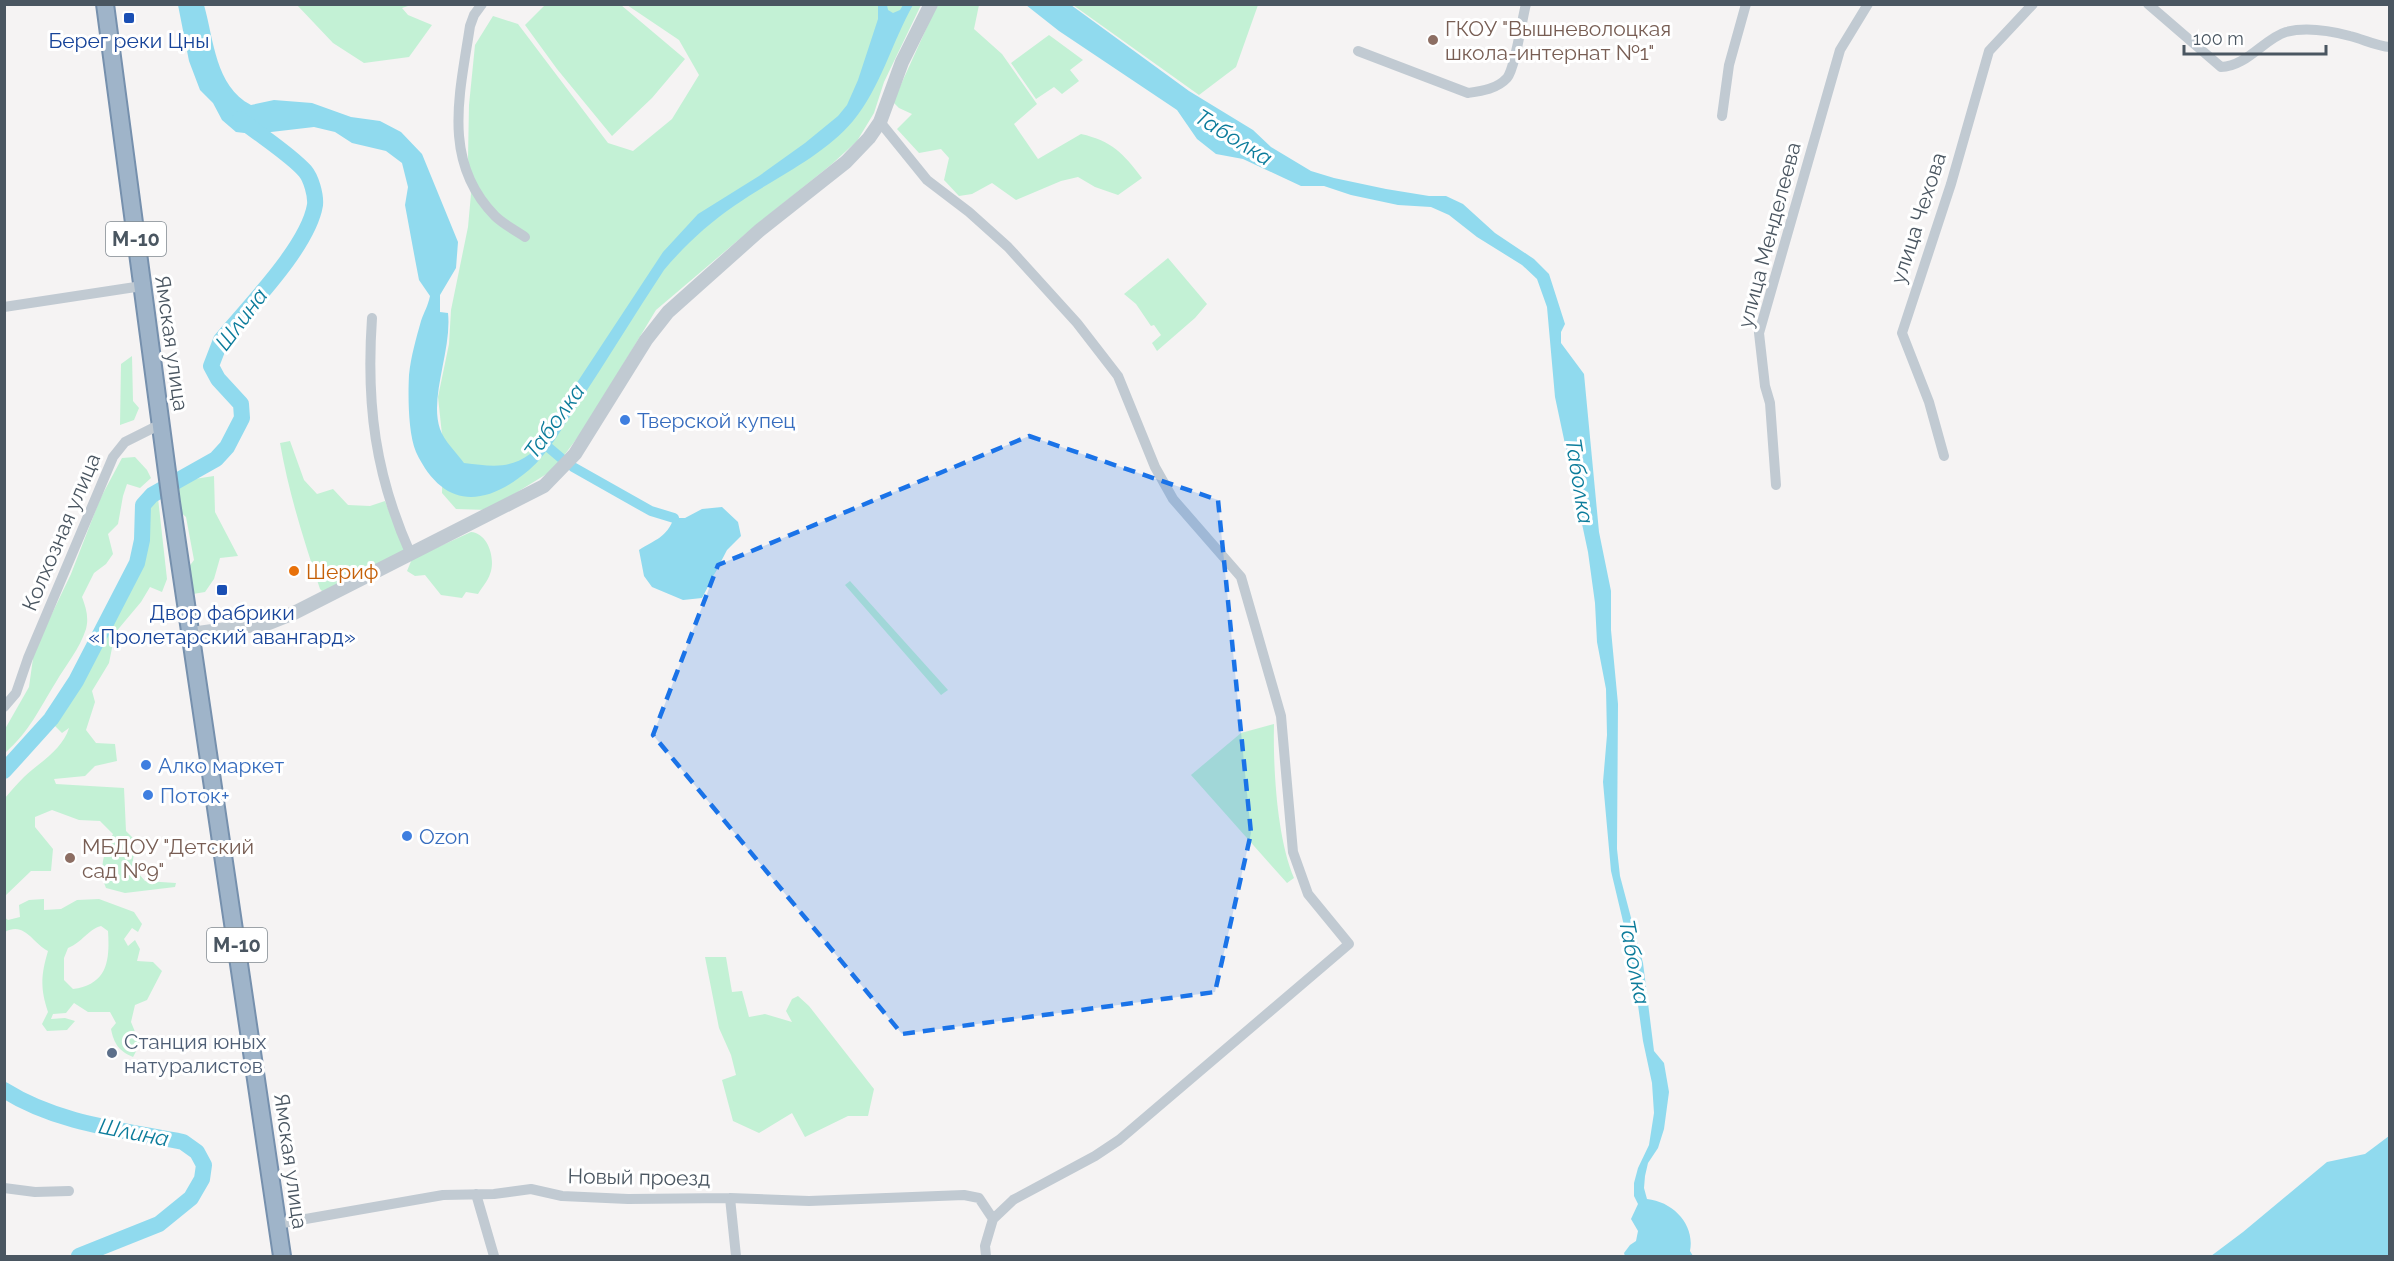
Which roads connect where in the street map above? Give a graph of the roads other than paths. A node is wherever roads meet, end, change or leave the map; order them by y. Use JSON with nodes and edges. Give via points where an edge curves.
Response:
{"nodes":[{"id":1,"x":105,"y":4,"type":"edge"},
{"id":2,"x":482,"y":4,"type":"edge"},
{"id":3,"x":931,"y":4,"type":"edge"},
{"id":4,"x":1526,"y":4,"type":"edge"},
{"id":5,"x":1746,"y":4,"type":"edge"},
{"id":6,"x":1868,"y":4,"type":"edge"},
{"id":7,"x":2033,"y":4,"type":"edge"},
{"id":8,"x":2148,"y":4,"type":"edge"},
{"id":9,"x":2388,"y":48,"type":"edge"},
{"id":10,"x":1358,"y":51,"type":"dead end"},
{"id":11,"x":1722,"y":116,"type":"dead end"},
{"id":12,"x":880,"y":122,"type":"junction"},
{"id":13,"x":525,"y":237,"type":"dead end"},
{"id":14,"x":141,"y":286,"type":"junction"},
{"id":15,"x":4,"y":307,"type":"edge"},
{"id":16,"x":372,"y":318,"type":"dead end"},
{"id":17,"x":160,"y":424,"type":"junction"},
{"id":18,"x":1944,"y":456,"type":"dead end"},
{"id":19,"x":1776,"y":485,"type":"dead end"},
{"id":20,"x":411,"y":555,"type":"junction"},
{"id":21,"x":191,"y":634,"type":"junction"},
{"id":22,"x":4,"y":707,"type":"edge"},
{"id":23,"x":4,"y":1188,"type":"edge"},
{"id":24,"x":69,"y":1191,"type":"dead end"},
{"id":25,"x":476,"y":1194,"type":"junction"},
{"id":26,"x":730,"y":1198,"type":"junction"},
{"id":27,"x":993,"y":1219,"type":"junction"},
{"id":28,"x":277,"y":1224,"type":"junction"},
{"id":29,"x":282,"y":1257,"type":"edge"},
{"id":30,"x":494,"y":1257,"type":"edge"},
{"id":31,"x":736,"y":1257,"type":"edge"},
{"id":32,"x":986,"y":1257,"type":"edge"}],
"edges":[{"from":1,"to":14,"type":"highway","name":"Ямская улица","number":"М-10"},
{"from":2,"to":13,"type":"street","via":[[470,26],[458,104],[459,148],[474,189],[495,216]]},
{"from":3,"to":12,"type":"street","via":[[902,62]]},
{"from":4,"to":10,"type":"street","via":[[1510,73],[1487,90],[1468,93]]},
{"from":5,"to":11,"type":"street"},
{"from":6,"to":19,"type":"street","name":"улица Менделеева","via":[[1840,50],[1759,333],[1770,403]]},
{"from":7,"to":18,"type":"street","name":"улица Чехова","via":[[1989,51],[1902,333],[1929,402]]},
{"from":8,"to":9,"type":"street","via":[[2222,67],[2263,48],[2283,33],[2303,30],[2348,35]]},
{"from":12,"to":20,"type":"street","via":[[846,162],[760,230],[668,312],[646,340],[575,454],[544,486]]},
{"from":12,"to":27,"type":"street","via":[[927,180],[1008,247],[1077,323],[1118,376],[1155,467],[1173,500],[1241,577],[1281,716],[1293,852],[1308,894],[1349,944],[1119,1140],[1013,1200]]},
{"from":14,"to":15,"type":"street"},
{"from":14,"to":17,"type":"highway","name":"Ямская улица","number":"М-10"},
{"from":16,"to":20,"type":"street","via":[[371,397],[377,454],[384,488]]},
{"from":17,"to":21,"type":"highway","name":"Ямская улица","number":"М-10"},
{"from":17,"to":22,"type":"street","name":"Колхозная улица","via":[[125,442],[113,457],[16,693]]},
{"from":20,"to":21,"type":"street","via":[[269,623]]},
{"from":21,"to":28,"type":"highway","name":"Ямская улица","number":"М-10"},
{"from":23,"to":24,"type":"street"},
{"from":25,"to":26,"type":"street","name":"Новый проезд","via":[[531,1189],[562,1196],[606,1198]]},
{"from":25,"to":28,"type":"street","name":"Новый проезд","via":[[443,1195]]},
{"from":25,"to":30,"type":"street"},
{"from":26,"to":27,"type":"street","name":"Новый проезд","via":[[809,1201],[964,1195],[979,1198]]},
{"from":26,"to":31,"type":"street"},
{"from":27,"to":32,"type":"street"},
{"from":28,"to":29,"type":"highway","name":"Ямская улица","number":"М-10"}]}
